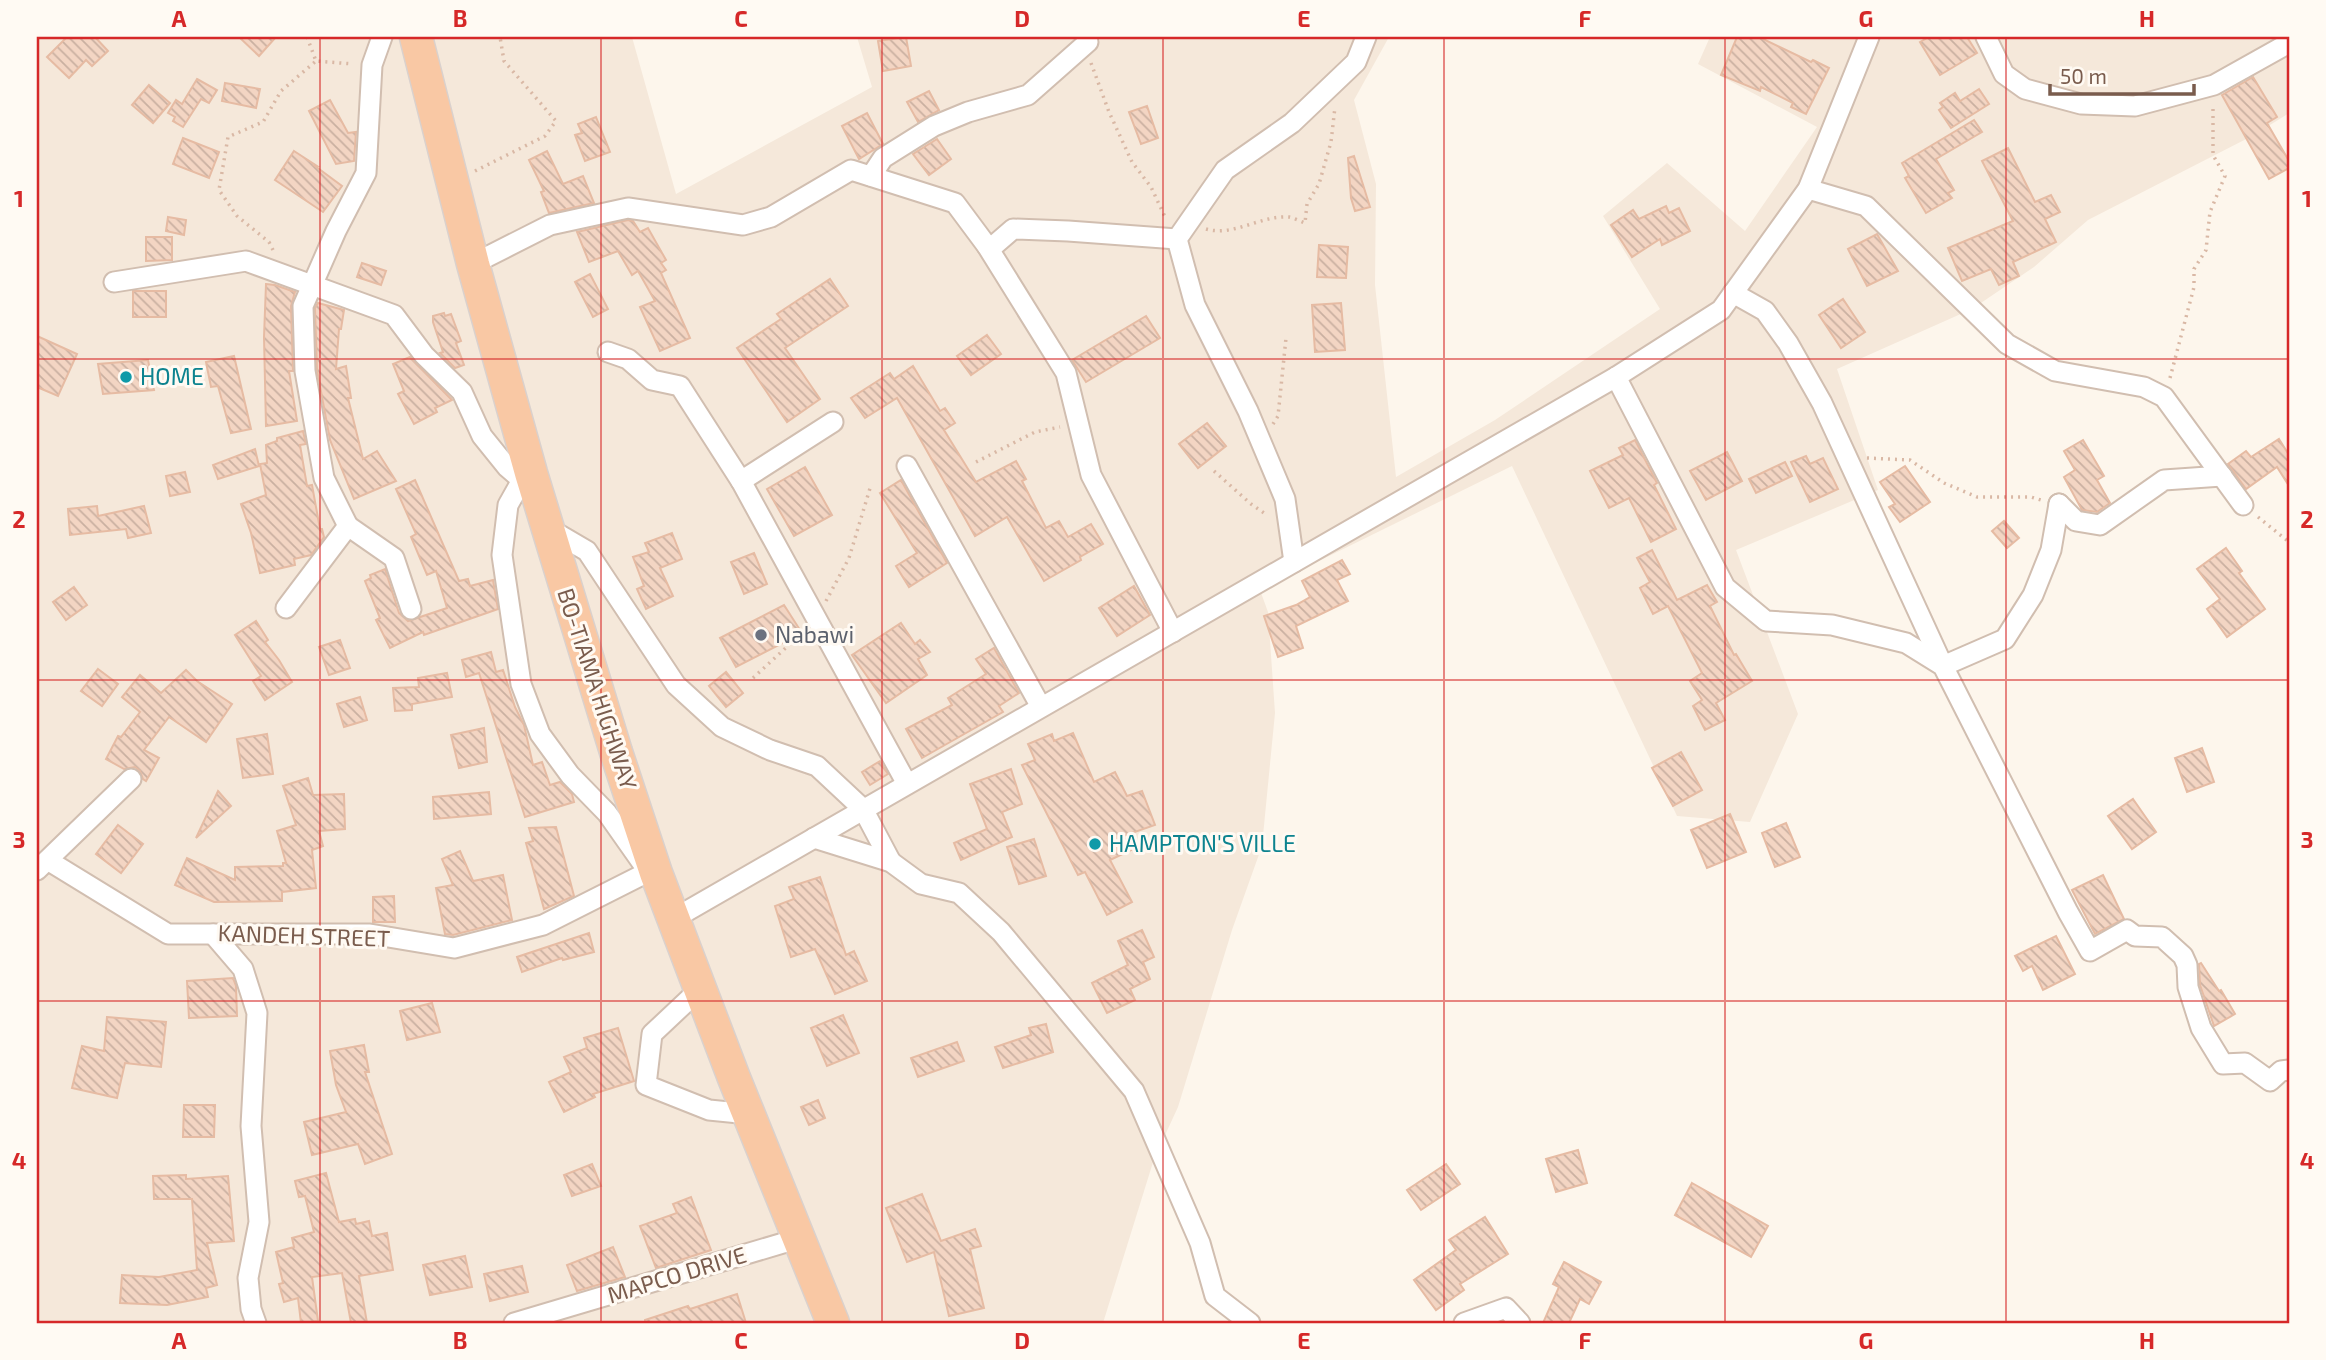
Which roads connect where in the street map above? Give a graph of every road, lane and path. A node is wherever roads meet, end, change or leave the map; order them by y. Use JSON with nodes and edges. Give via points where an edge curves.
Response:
{"nodes":[{"id":1,"x":307,"y":37,"type":"edge"},
{"id":2,"x":382,"y":37,"type":"edge"},
{"id":3,"x":416,"y":37,"type":"edge"},
{"id":4,"x":500,"y":37,"type":"edge"},
{"id":5,"x":1366,"y":37,"type":"edge"},
{"id":6,"x":1869,"y":37,"type":"edge"},
{"id":7,"x":1986,"y":37,"type":"edge"},
{"id":8,"x":1088,"y":42,"type":"joint"},
{"id":9,"x":2289,"y":43,"type":"edge"},
{"id":10,"x":316,"y":61,"type":"junction"},
{"id":11,"x":372,"y":65,"type":"junction"},
{"id":12,"x":1341,"y":76,"type":"junction"},
{"id":13,"x":2214,"y":85,"type":"junction"},
{"id":14,"x":871,"y":176,"type":"junction"},
{"id":15,"x":453,"y":182,"type":"junction"},
{"id":16,"x":1808,"y":189,"type":"junction"},
{"id":17,"x":1182,"y":231,"type":"junction"},
{"id":18,"x":987,"y":246,"type":"junction"},
{"id":19,"x":473,"y":264,"type":"junction"},
{"id":20,"x":282,"y":275,"type":"junction"},
{"id":21,"x":114,"y":282,"type":"dead end"},
{"id":22,"x":314,"y":285,"type":"junction"},
{"id":23,"x":1733,"y":293,"type":"junction"},
{"id":24,"x":1286,"y":338,"type":"dead end"},
{"id":25,"x":608,"y":352,"type":"dead end"},
{"id":26,"x":1616,"y":377,"type":"junction"},
{"id":27,"x":2164,"y":397,"type":"junction"},
{"id":28,"x":833,"y":422,"type":"dead end"},
{"id":29,"x":1079,"y":423,"type":"junction"},
{"id":30,"x":1262,"y":444,"type":"junction"},
{"id":31,"x":1842,"y":448,"type":"junction"},
{"id":32,"x":976,"y":462,"type":"dead end"},
{"id":33,"x":907,"y":466,"type":"dead end"},
{"id":34,"x":1214,"y":471,"type":"dead end"},
{"id":35,"x":2222,"y":475,"type":"junction"},
{"id":36,"x":526,"y":477,"type":"junction"},
{"id":37,"x":741,"y":481,"type":"junction"},
{"id":38,"x":2059,"y":504,"type":"junction"},
{"id":39,"x":2243,"y":505,"type":"joint"},
{"id":40,"x":348,"y":526,"type":"junction"},
{"id":41,"x":545,"y":526,"type":"junction"},
{"id":42,"x":1290,"y":529,"type":"junction"},
{"id":43,"x":2289,"y":542,"type":"edge"},
{"id":44,"x":1294,"y":562,"type":"junction"},
{"id":45,"x":286,"y":608,"type":"dead end"},
{"id":46,"x":411,"y":609,"type":"dead end"},
{"id":47,"x":1173,"y":632,"type":"junction"},
{"id":48,"x":1943,"y":666,"type":"junction"},
{"id":49,"x":1041,"y":707,"type":"junction"},
{"id":50,"x":131,"y":779,"type":"dead end"},
{"id":51,"x":907,"y":784,"type":"junction"},
{"id":52,"x":863,"y":809,"type":"junction"},
{"id":53,"x":814,"y":838,"type":"junction"},
{"id":54,"x":891,"y":862,"type":"junction"},
{"id":55,"x":43,"y":866,"type":"edge"},
{"id":56,"x":652,"y":872,"type":"junction"},
{"id":57,"x":675,"y":918,"type":"junction"},
{"id":58,"x":213,"y":934,"type":"junction"},
{"id":59,"x":701,"y":988,"type":"junction"},
{"id":60,"x":2289,"y":1070,"type":"edge"},
{"id":61,"x":749,"y":1114,"type":"junction"},
{"id":62,"x":800,"y":1238,"type":"junction"},
{"id":63,"x":256,"y":1323,"type":"edge"},
{"id":64,"x":514,"y":1323,"type":"edge"},
{"id":65,"x":833,"y":1323,"type":"edge"},
{"id":66,"x":1250,"y":1323,"type":"edge"},
{"id":67,"x":1464,"y":1323,"type":"edge"},
{"id":68,"x":1520,"y":1323,"type":"edge"}],
"edges":[{"from":1,"to":10,"type":"path"},
{"from":2,"to":11,"type":"street"},
{"from":3,"to":15,"type":"highway","name":"BO-TIAMA HIGHWAY"},
{"from":4,"to":15,"type":"path","via":[[504,61],[556,121],[545,136]]},
{"from":5,"to":12,"type":"street","via":[[1356,62]]},
{"from":6,"to":16,"type":"street"},
{"from":7,"to":13,"type":"street","via":[[2004,74],[2025,89],[2081,104],[2135,106]]},
{"from":8,"to":14,"type":"street","via":[[1028,95],[934,126],[883,158]]},
{"from":8,"to":17,"type":"path","via":[[1092,71],[1132,162]]},
{"from":9,"to":13,"type":"street"},
{"from":10,"to":11,"type":"path"},
{"from":10,"to":20,"type":"path","via":[[281,91],[263,122],[228,137],[219,190],[237,216],[269,242]]},
{"from":11,"to":22,"type":"street","via":[[366,173]]},
{"from":12,"to":17,"type":"street","via":[[1292,123],[1225,170]]},
{"from":12,"to":17,"type":"path","via":[[1331,142],[1319,184],[1307,204],[1305,223],[1289,217],[1218,233]]},
{"from":13,"to":27,"type":"path","via":[[2213,155],[2225,176],[2210,212],[2206,250],[2194,269],[2180,348]]},
{"from":14,"to":18,"type":"street","via":[[954,203]]},
{"from":14,"to":19,"type":"street","via":[[851,170],[771,217],[743,225],[628,208],[550,225]]},
{"from":15,"to":19,"type":"highway","name":"BO-TIAMA HIGHWAY"},
{"from":16,"to":23,"type":"street"},
{"from":16,"to":27,"type":"street","via":[[1866,206],[2007,344],[2055,371],[2144,387]]},
{"from":17,"to":18,"type":"street","via":[[1013,229],[991,248]]},
{"from":17,"to":30,"type":"street","via":[[1195,305]]},
{"from":18,"to":29,"type":"street","via":[[1066,373]]},
{"from":19,"to":36,"type":"highway","name":"BO-TIAMA HIGHWAY"},
{"from":20,"to":21,"type":"street","via":[[246,261]]},
{"from":20,"to":22,"type":"street"},
{"from":22,"to":36,"type":"street","via":[[394,315],[424,355],[462,392],[482,436],[507,467]]},
{"from":22,"to":40,"type":"street","via":[[303,306],[305,371],[324,478]]},
{"from":23,"to":26,"type":"street","via":[[1721,310]]},
{"from":23,"to":31,"type":"street","via":[[1765,311],[1788,343]]},
{"from":24,"to":30,"type":"path","via":[[1278,416]]},
{"from":25,"to":37,"type":"street","via":[[628,359],[652,380],[680,386]]},
{"from":26,"to":44,"type":"street"},
{"from":26,"to":48,"type":"street","via":[[1725,587],[1766,621],[1832,625],[1906,643]]},
{"from":27,"to":35,"type":"street"},
{"from":28,"to":37,"type":"street"},
{"from":29,"to":32,"type":"path","via":[[1035,432]]},
{"from":29,"to":47,"type":"street","via":[[1091,475]]},
{"from":30,"to":42,"type":"street","via":[[1285,499]]},
{"from":31,"to":38,"type":"path","via":[[1872,460],[1910,460],[1944,484],[1977,497],[2031,497]]},
{"from":31,"to":48,"type":"street"},
{"from":33,"to":49,"type":"street"},
{"from":34,"to":42,"type":"path","via":[[1251,504]]},
{"from":35,"to":38,"type":"street","via":[[2164,480],[2100,525],[2076,521]]},
{"from":35,"to":39,"type":"street"},
{"from":36,"to":41,"type":"highway","name":"BO-TIAMA HIGHWAY"},
{"from":36,"to":56,"type":"street","via":[[508,505],[502,555],[521,684],[540,734]]},
{"from":37,"to":51,"type":"street"},
{"from":38,"to":48,"type":"street","via":[[2051,550],[2033,596],[2005,639]]},
{"from":39,"to":43,"type":"path"},
{"from":40,"to":45,"type":"street"},
{"from":40,"to":46,"type":"street","via":[[394,558]]},
{"from":41,"to":52,"type":"street","via":[[587,551],[676,685],[722,727],[817,766]]},
{"from":41,"to":56,"type":"highway","name":"BO-TIAMA HIGHWAY"},
{"from":42,"to":44,"type":"street"},
{"from":44,"to":47,"type":"street"},
{"from":47,"to":49,"type":"street"},
{"from":48,"to":60,"type":"street","via":[[2090,951],[2127,930],[2135,936],[2162,937],[2183,956],[2200,1028],[2223,1064],[2245,1063],[2270,1081]]},
{"from":49,"to":51,"type":"street"},
{"from":50,"to":55,"type":"street"},
{"from":51,"to":52,"type":"street"},
{"from":52,"to":53,"type":"street"},
{"from":52,"to":54,"type":"street"},
{"from":53,"to":54,"type":"street"},
{"from":53,"to":57,"type":"street"},
{"from":54,"to":66,"type":"street","via":[[921,884],[959,893],[1001,932],[1133,1091],[1200,1243],[1215,1296]]},
{"from":55,"to":58,"type":"street","name":"KANDEH STREET","via":[[168,934]]},
{"from":56,"to":57,"type":"highway","name":"BO-TIAMA HIGHWAY"},
{"from":56,"to":58,"type":"street","name":"KANDEH STREET","via":[[543,925],[454,948],[370,934]]},
{"from":57,"to":59,"type":"highway","name":"BO-TIAMA HIGHWAY"},
{"from":58,"to":63,"type":"street","via":[[243,969],[257,1013],[251,1126],[259,1223],[247,1278]]},
{"from":59,"to":61,"type":"highway","name":"BO-TIAMA HIGHWAY"},
{"from":59,"to":61,"type":"street","via":[[652,1034],[646,1085],[709,1110]]},
{"from":61,"to":62,"type":"highway","name":"BO-TIAMA HIGHWAY"},
{"from":62,"to":64,"type":"street","name":"MAPCO DRIVE"},
{"from":62,"to":65,"type":"highway","name":"BO-TIAMA HIGHWAY"},
{"from":67,"to":68,"type":"street","via":[[1506,1308]]}]}
